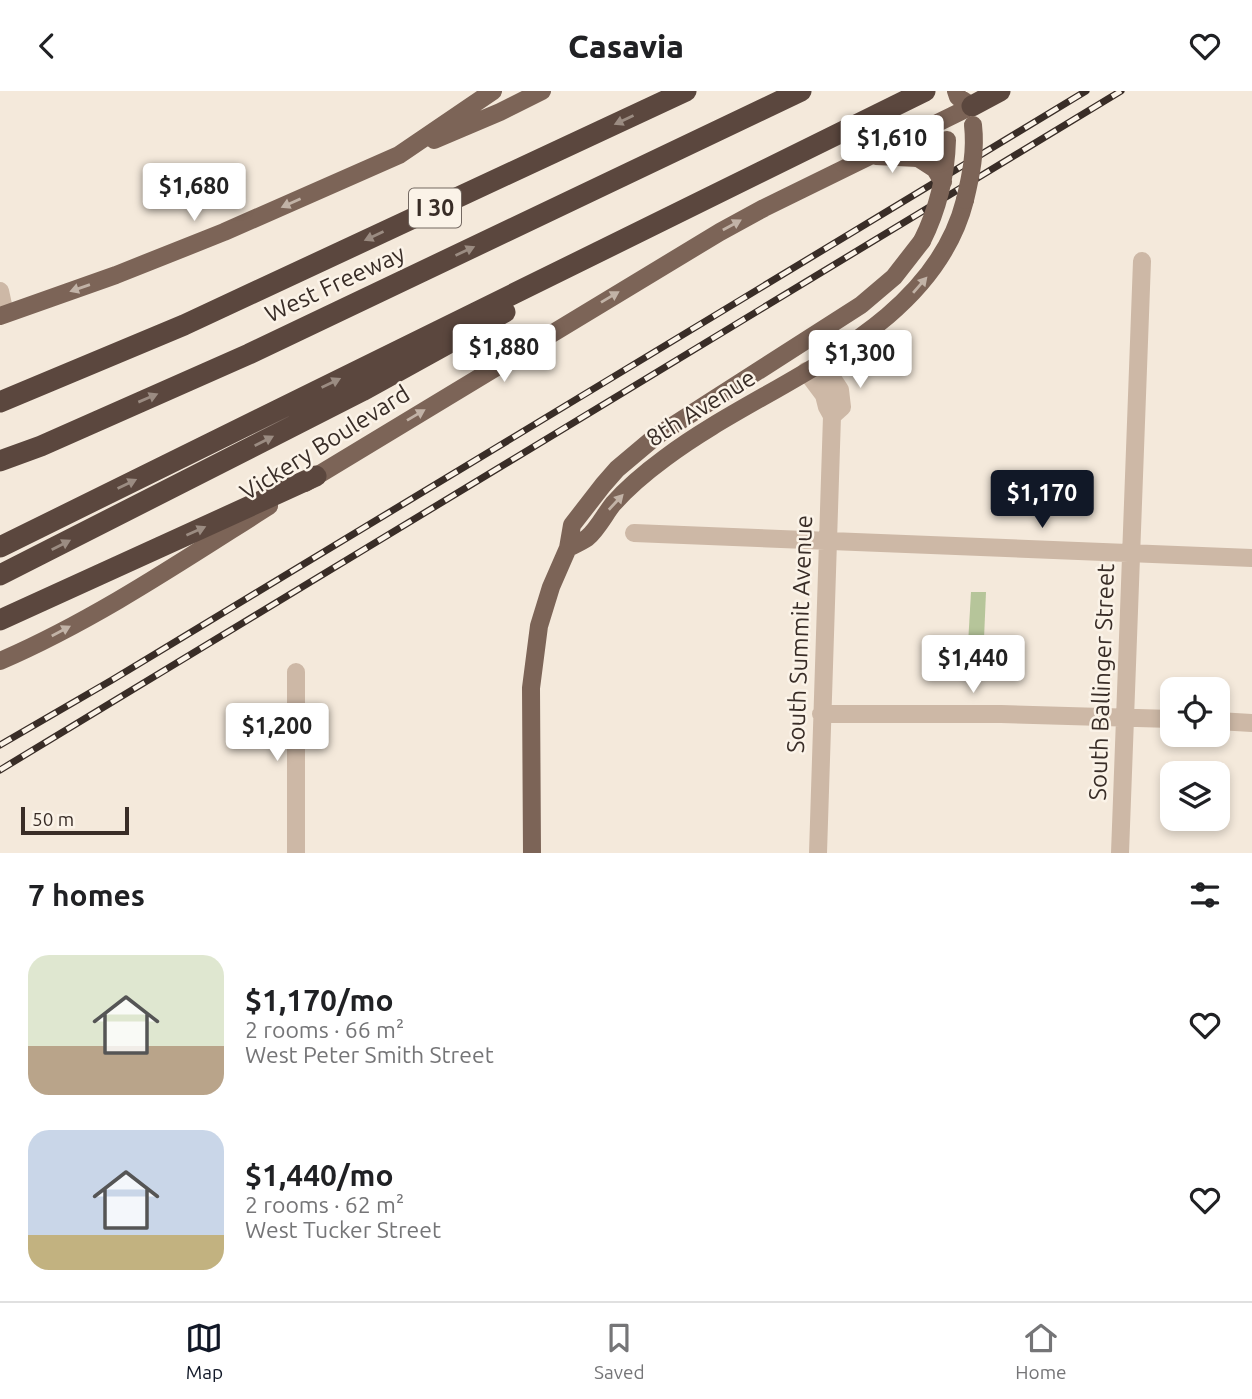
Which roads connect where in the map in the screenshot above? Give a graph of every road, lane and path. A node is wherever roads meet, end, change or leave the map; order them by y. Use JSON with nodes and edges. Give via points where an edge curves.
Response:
{"nodes":[{"id":1,"x":493,"y":91,"type":"edge"},
{"id":2,"x":542,"y":91,"type":"edge"},
{"id":3,"x":686,"y":91,"type":"edge"},
{"id":4,"x":801,"y":91,"type":"edge"},
{"id":5,"x":925,"y":91,"type":"edge"},
{"id":6,"x":1000,"y":91,"type":"edge"},
{"id":7,"x":965,"y":105,"type":"edge"},
{"id":8,"x":947,"y":119,"type":"junction"},
{"id":9,"x":398,"y":155,"type":"junction"},
{"id":10,"x":869,"y":156,"type":"junction"},
{"id":11,"x":742,"y":180,"type":"junction"},
{"id":12,"x":943,"y":182,"type":"junction"},
{"id":13,"x":1142,"y":261,"type":"dead end"},
{"id":14,"x":0,"y":291,"type":"edge"},
{"id":15,"x":3,"y":315,"type":"edge"},
{"id":16,"x":814,"y":366,"type":"junction"},
{"id":17,"x":0,"y":402,"type":"edge"},
{"id":18,"x":41,"y":446,"type":"junction"},
{"id":19,"x":0,"y":461,"type":"edge"},
{"id":20,"x":0,"y":468,"type":"edge"},
{"id":21,"x":316,"y":476,"type":"junction"},
{"id":22,"x":634,"y":533,"type":"dead end"},
{"id":23,"x":827,"y":541,"type":"junction"},
{"id":24,"x":0,"y":547,"type":"edge"},
{"id":25,"x":568,"y":548,"type":"junction"},
{"id":26,"x":1131,"y":553,"type":"junction"},
{"id":27,"x":1252,"y":558,"type":"edge"},
{"id":28,"x":0,"y":575,"type":"edge"},
{"id":29,"x":0,"y":620,"type":"edge"},
{"id":30,"x":0,"y":661,"type":"edge"},
{"id":31,"x":296,"y":672,"type":"dead end"},
{"id":32,"x":821,"y":714,"type":"junction"},
{"id":33,"x":1124,"y":717,"type":"junction"},
{"id":34,"x":1160,"y":718,"type":"edge"},
{"id":35,"x":1230,"y":722,"type":"edge"},
{"id":36,"x":1252,"y":723,"type":"edge"},
{"id":37,"x":296,"y":853,"type":"edge"},
{"id":38,"x":533,"y":853,"type":"edge"},
{"id":39,"x":818,"y":853,"type":"edge"},
{"id":40,"x":1120,"y":853,"type":"edge"}],
"edges":[{"from":1,"to":9,"type":"main road"},
{"from":2,"to":9,"type":"main road"},
{"from":3,"to":17,"type":"highway","name":"West Freeway","number":"I 30","one_way":true,"via":[[184,325]]},
{"from":18,"to":4,"type":"highway","name":"West Freeway","number":"I 30","one_way":true,"via":[[249,354]]},
{"from":5,"to":11,"type":"highway"},
{"from":6,"to":7,"type":"highway"},
{"from":7,"to":8,"type":"main road","name":"Vickery Boulevard"},
{"from":16,"to":7,"type":"main road","name":"8th Avenue","one_way":true,"bridge":true,"via":[[876,326],[912,295],[936,264],[958,222],[972,170],[975,144]]},
{"from":8,"to":10,"type":"main road","name":"Vickery Boulevard"},
{"from":8,"to":12,"type":"main road","name":"8th Avenue","bridge":true},
{"from":9,"to":15,"type":"main road","one_way":true,"via":[[224,232]]},
{"from":10,"to":12,"type":"main road","bridge":true,"via":[[918,158],[935,169]]},
{"from":21,"to":10,"type":"main road","name":"Vickery Boulevard","one_way":true,"via":[[673,259]]},
{"from":24,"to":11,"type":"highway","one_way":true},
{"from":28,"to":11,"type":"highway","one_way":true,"via":[[362,391]]},
{"from":12,"to":25,"type":"main road","name":"8th Avenue","bridge":true,"via":[[922,241],[894,277],[861,305],[636,451],[572,525]]},
{"from":13,"to":26,"type":"street","name":"South Ballinger Street"},
{"from":14,"to":15,"type":"street"},
{"from":16,"to":23,"type":"street","name":"South Summit Avenue","via":[[832,416]]},
{"from":25,"to":16,"type":"main road","name":"8th Avenue","one_way":true,"via":[[589,537],[614,503],[668,456]]},
{"from":18,"to":19,"type":"highway","name":"West Freeway","number":"I 30"},
{"from":18,"to":20,"type":"highway"},
{"from":29,"to":21,"type":"highway","one_way":true},
{"from":30,"to":21,"type":"main road","name":"Vickery Boulevard","one_way":true,"via":[[162,574]]},
{"from":22,"to":23,"type":"street"},
{"from":23,"to":26,"type":"street"},
{"from":23,"to":32,"type":"street","name":"South Summit Avenue"},
{"from":25,"to":38,"type":"main road","name":"8th Avenue","via":[[548,597],[532,671]]},
{"from":26,"to":27,"type":"street"},
{"from":26,"to":33,"type":"street","name":"South Ballinger Street"},
{"from":31,"to":37,"type":"street"},
{"from":32,"to":33,"type":"street"},
{"from":32,"to":39,"type":"street","name":"South Summit Avenue"},
{"from":33,"to":34,"type":"street"},
{"from":33,"to":40,"type":"street","name":"South Ballinger Street"},
{"from":35,"to":36,"type":"street"}]}
